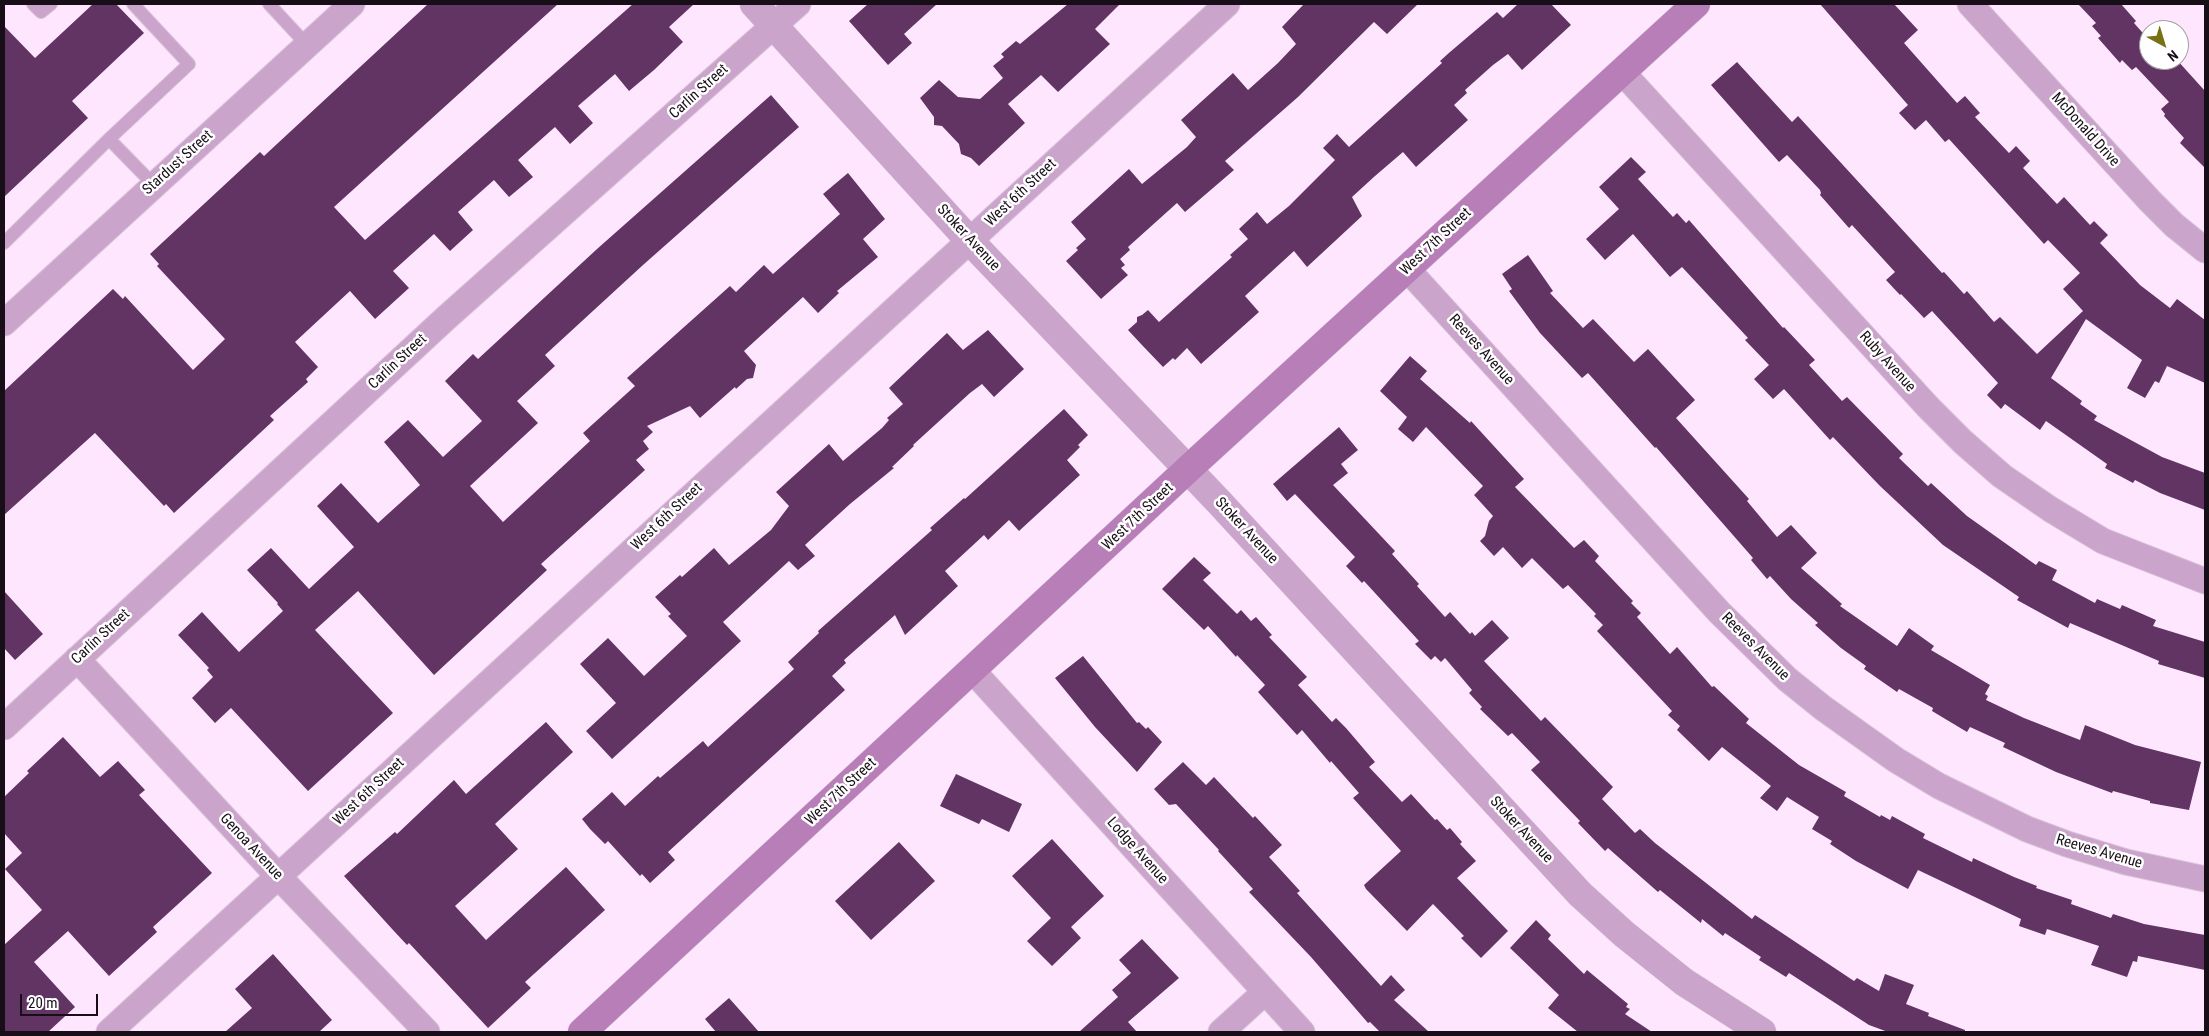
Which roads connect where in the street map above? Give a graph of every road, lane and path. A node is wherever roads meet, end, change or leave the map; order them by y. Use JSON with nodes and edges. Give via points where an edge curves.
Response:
{"nodes":[{"id":1,"x":33,"y":4,"type":"edge"},
{"id":2,"x":51,"y":4,"type":"edge"},
{"id":3,"x":133,"y":4,"type":"edge"},
{"id":4,"x":269,"y":4,"type":"edge"},
{"id":5,"x":754,"y":4,"type":"edge"},
{"id":6,"x":798,"y":4,"type":"edge"},
{"id":7,"x":1227,"y":4,"type":"edge"},
{"id":8,"x":1696,"y":4,"type":"edge"},
{"id":9,"x":1970,"y":4,"type":"edge"},
{"id":10,"x":349,"y":5,"type":"edge"},
{"id":11,"x":774,"y":26,"type":"junction"},
{"id":12,"x":307,"y":45,"type":"junction"},
{"id":13,"x":1622,"y":72,"type":"junction"},
{"id":14,"x":109,"y":139,"type":"junction"},
{"id":15,"x":154,"y":185,"type":"junction"},
{"id":16,"x":969,"y":240,"type":"junction"},
{"id":17,"x":4,"y":243,"type":"edge"},
{"id":18,"x":2205,"y":250,"type":"edge"},
{"id":19,"x":1407,"y":269,"type":"junction"},
{"id":20,"x":4,"y":323,"type":"edge"},
{"id":21,"x":1188,"y":470,"type":"junction"},
{"id":22,"x":2205,"y":581,"type":"edge"},
{"id":23,"x":77,"y":659,"type":"junction"},
{"id":24,"x":972,"y":670,"type":"junction"},
{"id":25,"x":4,"y":727,"type":"edge"},
{"id":26,"x":278,"y":876,"type":"junction"},
{"id":27,"x":2205,"y":879,"type":"edge"},
{"id":28,"x":1265,"y":992,"type":"junction"},
{"id":29,"x":109,"y":1032,"type":"edge"},
{"id":30,"x":427,"y":1032,"type":"edge"},
{"id":31,"x":582,"y":1032,"type":"edge"},
{"id":32,"x":1221,"y":1032,"type":"edge"},
{"id":33,"x":1302,"y":1032,"type":"edge"},
{"id":34,"x":1762,"y":1032,"type":"edge"}],
"edges":[{"from":1,"to":2,"type":"lane","via":[[41,12]]},
{"from":3,"to":14,"type":"lane","via":[[189,64]]},
{"from":4,"to":12,"type":"lane"},
{"from":5,"to":11,"type":"street","name":"Stoker Avenue"},
{"from":6,"to":11,"type":"street","name":"Carlin Street"},
{"from":7,"to":16,"type":"street","name":"West 6th Street"},
{"from":8,"to":13,"type":"main road","name":"West 7th Street"},
{"from":9,"to":18,"type":"street","name":"McDonald Drive","via":[[2150,201]]},
{"from":10,"to":12,"type":"street","name":"Stardust Street"},
{"from":11,"to":16,"type":"street","name":"Stoker Avenue"},
{"from":11,"to":23,"type":"street","name":"Carlin Street","via":[[454,312]]},
{"from":12,"to":15,"type":"street","name":"Stardust Street"},
{"from":13,"to":19,"type":"main road","name":"West 7th Street"},
{"from":13,"to":22,"type":"street","name":"Ruby Avenue","via":[[1928,407],[1989,465],[2050,509],[2103,541]]},
{"from":14,"to":15,"type":"lane"},
{"from":14,"to":17,"type":"lane"},
{"from":15,"to":20,"type":"street","name":"Stardust Street"},
{"from":16,"to":21,"type":"street","name":"Stoker Avenue"},
{"from":16,"to":26,"type":"street","name":"West 6th Street"},
{"from":19,"to":21,"type":"main road","name":"West 7th Street"},
{"from":19,"to":27,"type":"street","name":"Reeves Avenue","via":[[1720,612],[1787,679],[1823,708],[1932,782],[2026,829],[2126,862]]},
{"from":21,"to":24,"type":"main road","name":"West 7th Street"},
{"from":21,"to":34,"type":"street","name":"Stoker Avenue","via":[[1580,894],[1684,982]]},
{"from":23,"to":25,"type":"street","name":"Carlin Street"},
{"from":23,"to":26,"type":"street","name":"Genoa Avenue"},
{"from":24,"to":28,"type":"street","name":"Lodge Avenue"},
{"from":24,"to":31,"type":"main road","name":"West 7th Street"},
{"from":26,"to":29,"type":"street","name":"West 6th Street"},
{"from":26,"to":30,"type":"street","name":"Genoa Avenue"},
{"from":28,"to":32,"type":"street"},
{"from":28,"to":33,"type":"street","name":"Lodge Avenue"}]}
